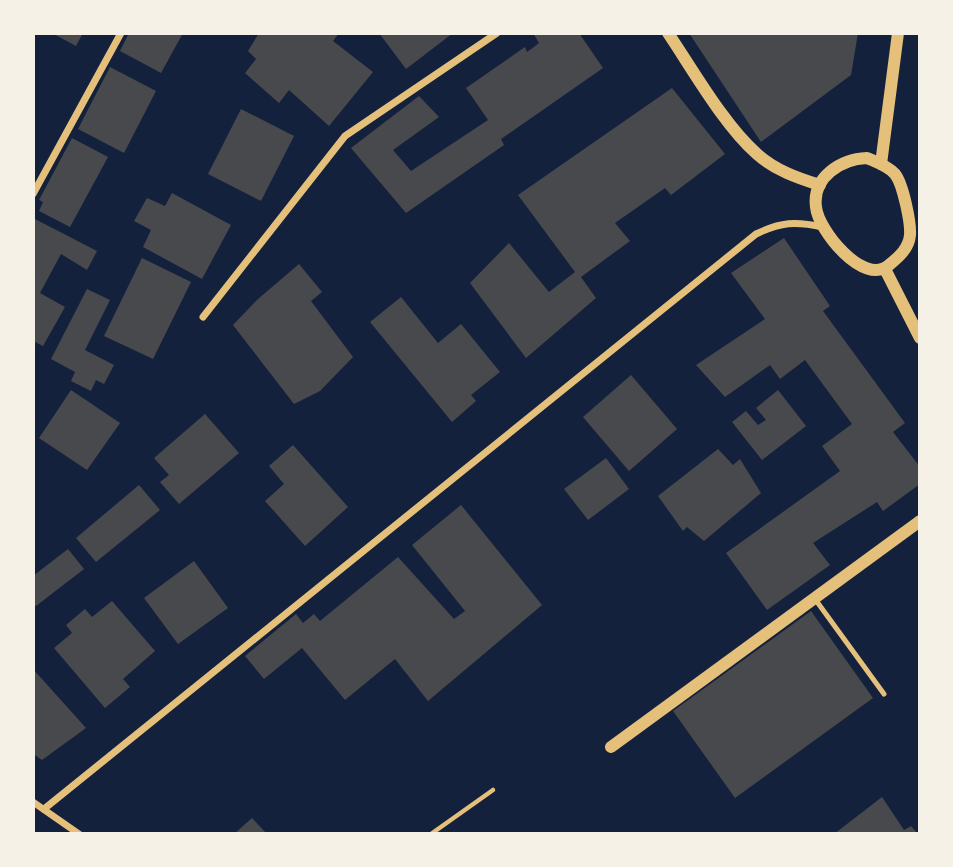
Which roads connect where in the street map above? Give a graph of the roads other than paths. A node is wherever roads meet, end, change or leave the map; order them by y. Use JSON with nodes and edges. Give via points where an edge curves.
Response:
{"nodes":[{"id":1,"x":121,"y":33,"type":"edge"},
{"id":2,"x":497,"y":33,"type":"edge"},
{"id":3,"x":668,"y":33,"type":"edge"},
{"id":4,"x":898,"y":33,"type":"edge"},
{"id":5,"x":881,"y":164,"type":"junction"},
{"id":6,"x":820,"y":185,"type":"junction"},
{"id":7,"x":33,"y":194,"type":"edge"},
{"id":8,"x":823,"y":227,"type":"junction"},
{"id":9,"x":885,"y":269,"type":"junction"},
{"id":10,"x":203,"y":317,"type":"dead end"},
{"id":11,"x":920,"y":338,"type":"edge"},
{"id":12,"x":920,"y":521,"type":"edge"},
{"id":13,"x":815,"y":599,"type":"junction"},
{"id":14,"x":884,"y":694,"type":"dead end"},
{"id":15,"x":611,"y":747,"type":"dead end"},
{"id":16,"x":33,"y":802,"type":"edge"},
{"id":17,"x":44,"y":809,"type":"junction"},
{"id":18,"x":79,"y":834,"type":"edge"}],
"edges":[{"from":1,"to":7,"type":"street"},
{"from":2,"to":10,"type":"street","via":[[345,136]]},
{"from":3,"to":6,"type":"street","via":[[757,154],[784,172]]},
{"from":4,"to":5,"type":"street"},
{"from":5,"to":6,"type":"street","via":[[867,158],[852,159],[827,173]]},
{"from":5,"to":9,"type":"street","via":[[904,190],[910,236],[903,254]]},
{"from":6,"to":8,"type":"street","via":[[816,206]]},
{"from":8,"to":9,"type":"street","via":[[855,264]]},
{"from":8,"to":17,"type":"street","via":[[797,222],[756,234]]},
{"from":9,"to":11,"type":"street"},
{"from":12,"to":13,"type":"street"},
{"from":13,"to":14,"type":"lane"},
{"from":13,"to":15,"type":"street"},
{"from":16,"to":17,"type":"street"},
{"from":17,"to":18,"type":"street"}]}
